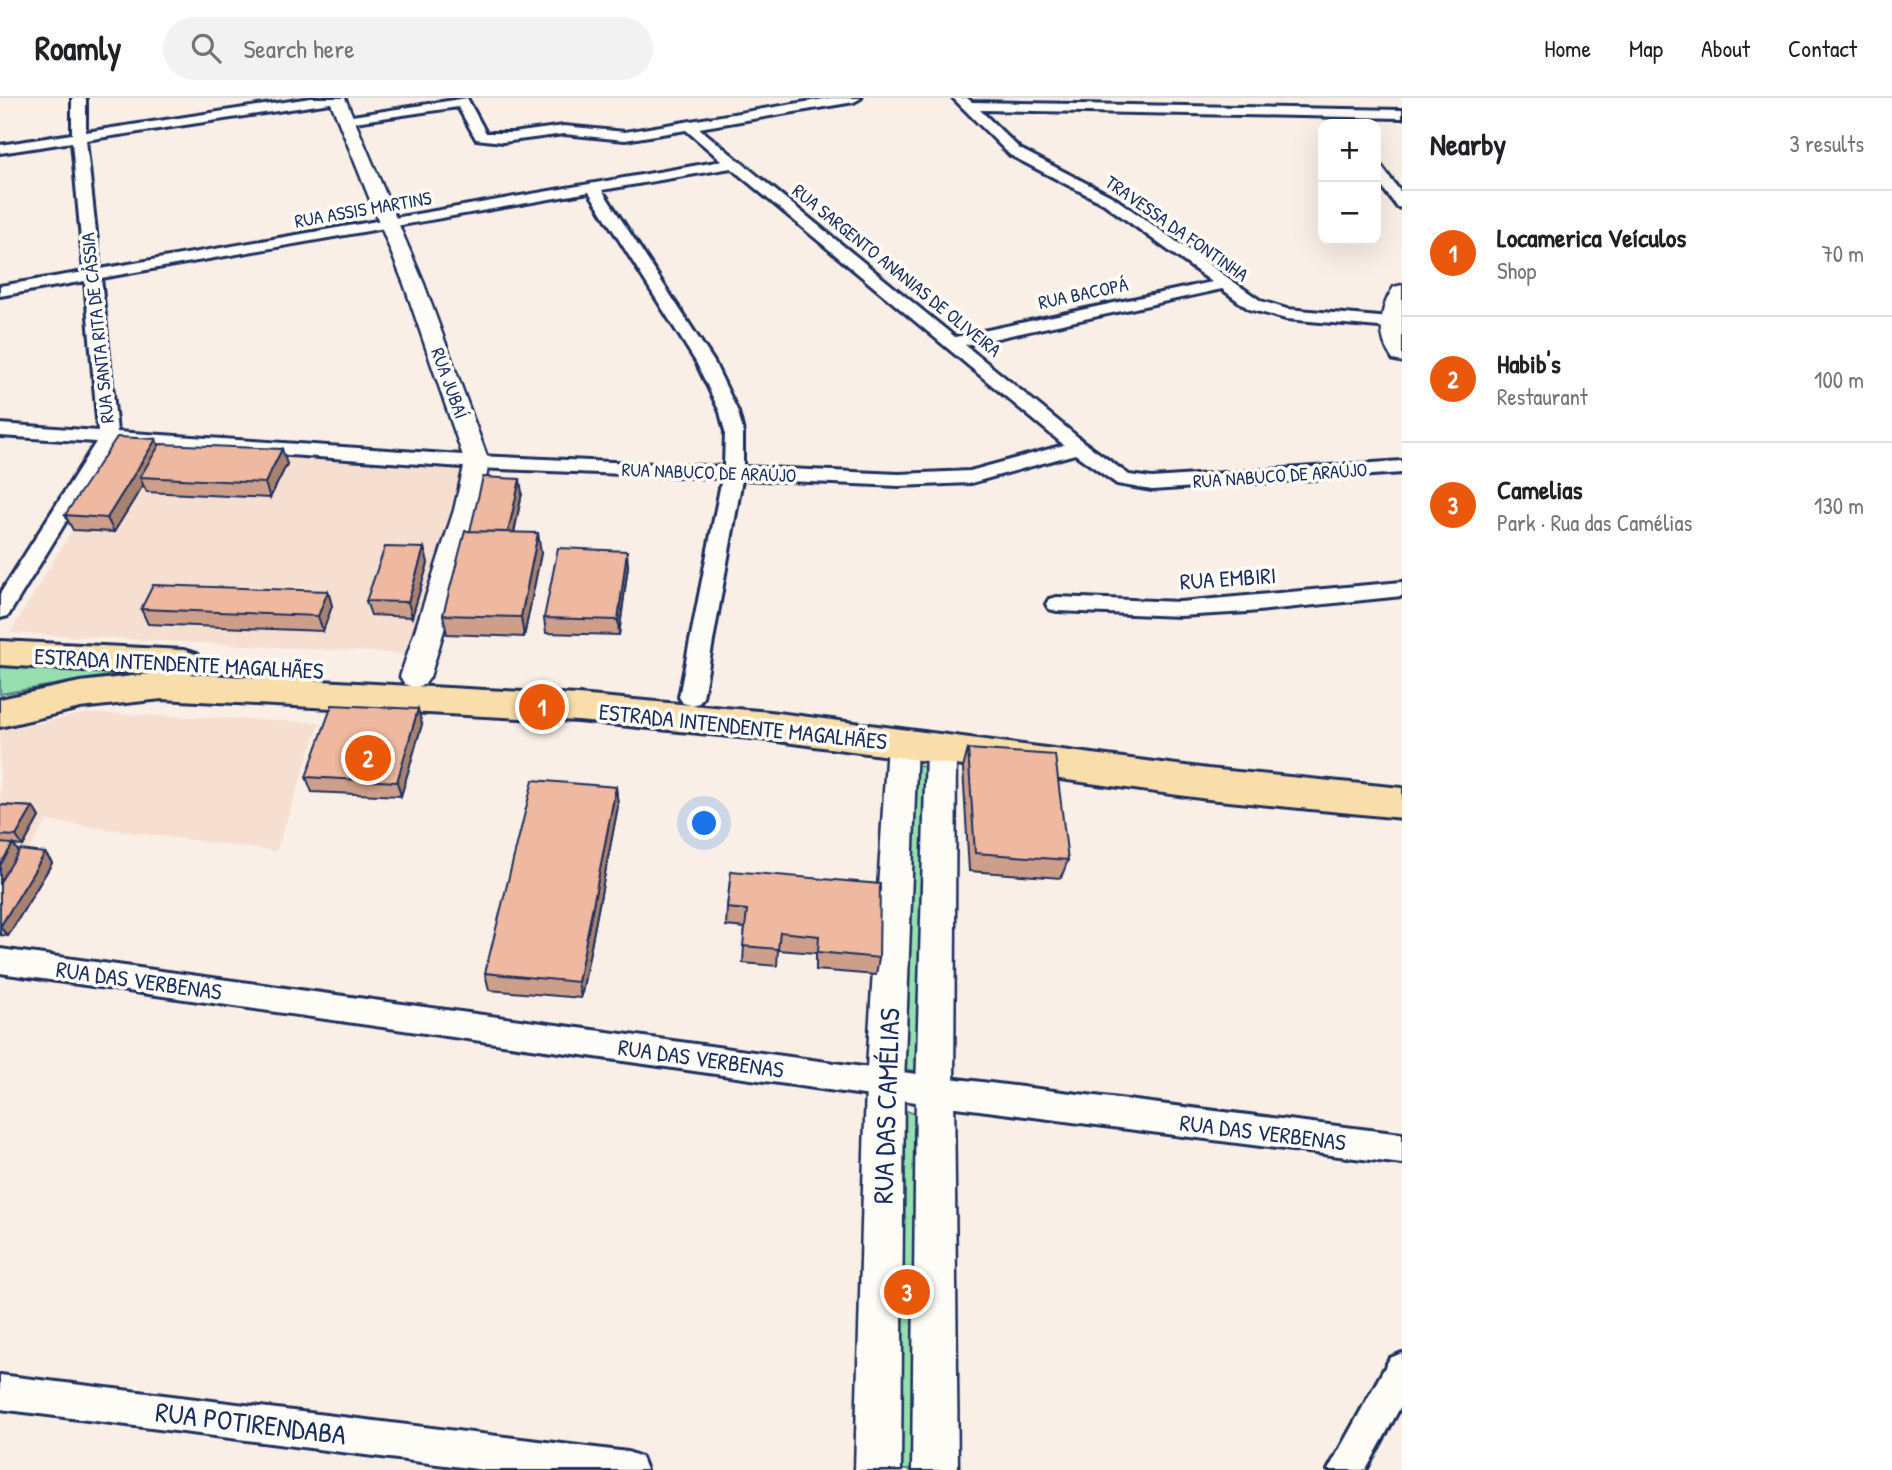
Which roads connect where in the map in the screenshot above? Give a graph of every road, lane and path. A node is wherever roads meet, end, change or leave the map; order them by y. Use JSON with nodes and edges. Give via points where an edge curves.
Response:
{"nodes":[{"id":1,"x":79,"y":98,"type":"edge"},
{"id":2,"x":444,"y":98,"type":"edge"},
{"id":3,"x":854,"y":98,"type":"edge"},
{"id":4,"x":1327,"y":98,"type":"edge"},
{"id":5,"x":462,"y":100,"type":"edge"},
{"id":6,"x":965,"y":101,"type":"edge"},
{"id":7,"x":341,"y":108,"type":"edge"},
{"id":8,"x":1402,"y":114,"type":"edge"},
{"id":9,"x":1340,"y":118,"type":"edge"},
{"id":10,"x":689,"y":126,"type":"junction"},
{"id":11,"x":79,"y":138,"type":"junction"},
{"id":12,"x":0,"y":149,"type":"edge"},
{"id":13,"x":733,"y":163,"type":"junction"},
{"id":14,"x":1381,"y":176,"type":"edge"},
{"id":15,"x":593,"y":187,"type":"junction"},
{"id":16,"x":1402,"y":204,"type":"edge"},
{"id":17,"x":387,"y":224,"type":"junction"},
{"id":18,"x":91,"y":275,"type":"junction"},
{"id":19,"x":1223,"y":284,"type":"junction"},
{"id":20,"x":0,"y":291,"type":"edge"},
{"id":21,"x":1402,"y":292,"type":"edge"},
{"id":22,"x":1391,"y":323,"type":"junction"},
{"id":23,"x":953,"y":342,"type":"junction"},
{"id":24,"x":1402,"y":355,"type":"edge"},
{"id":25,"x":0,"y":430,"type":"edge"},
{"id":26,"x":108,"y":438,"type":"junction"},
{"id":27,"x":1079,"y":447,"type":"junction"},
{"id":28,"x":477,"y":462,"type":"junction"},
{"id":29,"x":1402,"y":467,"type":"edge"},
{"id":30,"x":733,"y":473,"type":"junction"},
{"id":31,"x":1402,"y":589,"type":"edge"},
{"id":32,"x":1057,"y":604,"type":"dead end"},
{"id":33,"x":0,"y":611,"type":"edge"},
{"id":34,"x":0,"y":653,"type":"edge"},
{"id":35,"x":415,"y":677,"type":"junction"},
{"id":36,"x":691,"y":697,"type":"junction"},
{"id":37,"x":0,"y":713,"type":"edge"},
{"id":38,"x":902,"y":743,"type":"junction"},
{"id":39,"x":941,"y":750,"type":"junction"},
{"id":40,"x":1402,"y":776,"type":"edge"},
{"id":41,"x":1402,"y":803,"type":"edge"},
{"id":42,"x":0,"y":961,"type":"edge"},
{"id":43,"x":885,"y":1084,"type":"junction"},
{"id":44,"x":935,"y":1091,"type":"junction"},
{"id":45,"x":1402,"y":1149,"type":"edge"},
{"id":46,"x":1402,"y":1370,"type":"edge"},
{"id":47,"x":0,"y":1392,"type":"edge"},
{"id":48,"x":628,"y":1470,"type":"edge"},
{"id":49,"x":878,"y":1470,"type":"edge"},
{"id":50,"x":935,"y":1470,"type":"edge"},
{"id":51,"x":1346,"y":1470,"type":"edge"}],
"edges":[{"from":1,"to":11,"type":"street","name":"RUA SANTA RITA DE CÁSSIA"},
{"from":2,"to":7,"type":"street"},
{"from":3,"to":10,"type":"street"},
{"from":4,"to":9,"type":"street"},
{"from":5,"to":7,"type":"street"},
{"from":5,"to":10,"type":"street","via":[[481,136],[496,139],[564,130],[617,137]]},
{"from":6,"to":9,"type":"street"},
{"from":6,"to":19,"type":"street","name":"TRAVESSA DA FONTINHA","via":[[1015,152],[1108,200]]},
{"from":7,"to":11,"type":"street"},
{"from":7,"to":17,"type":"street","name":"RUA JUBAÍ"},
{"from":8,"to":9,"type":"street"},
{"from":10,"to":13,"type":"street","name":"RUA SARGENTO ANANIAS DE OLIVEIRA"},
{"from":11,"to":12,"type":"street"},
{"from":11,"to":18,"type":"street","name":"RUA SANTA RITA DE CÁSSIA"},
{"from":13,"to":15,"type":"street","name":"RUA ASSIS MARTINS"},
{"from":13,"to":23,"type":"street","name":"RUA SARGENTO ANANIAS DE OLIVEIRA"},
{"from":14,"to":16,"type":"street"},
{"from":15,"to":17,"type":"street","name":"RUA ASSIS MARTINS"},
{"from":15,"to":30,"type":"street","via":[[719,390],[734,432]]},
{"from":17,"to":18,"type":"street","name":"RUA ASSIS MARTINS"},
{"from":17,"to":28,"type":"street","name":"RUA JUBAÍ","via":[[414,284]]},
{"from":18,"to":20,"type":"street","name":"RUA ASSIS MARTINS"},
{"from":18,"to":26,"type":"street","name":"RUA SANTA RITA DE CÁSSIA"},
{"from":19,"to":22,"type":"street","name":"TRAVESSA DA FONTINHA","via":[[1269,311]]},
{"from":19,"to":23,"type":"street","name":"RUA BACOPÁ"},
{"from":21,"to":22,"type":"main road"},
{"from":22,"to":24,"type":"main road"},
{"from":23,"to":27,"type":"street","name":"RUA SARGENTO ANANIAS DE OLIVEIRA"},
{"from":25,"to":26,"type":"street","name":"RUA NABUCO DE ARAÚJO"},
{"from":26,"to":28,"type":"street","name":"RUA NABUCO DE ARAÚJO"},
{"from":26,"to":33,"type":"street","name":"RUA SANTA RITA DE CÁSSIA"},
{"from":27,"to":29,"type":"street","name":"RUA NABUCO DE ARAÚJO","via":[[1124,480],[1144,484]]},
{"from":27,"to":30,"type":"street","name":"RUA NABUCO DE ARAÚJO","via":[[945,480]]},
{"from":28,"to":30,"type":"street","name":"RUA NABUCO DE ARAÚJO"},
{"from":28,"to":35,"type":"street","via":[[467,510]]},
{"from":30,"to":36,"type":"street"},
{"from":31,"to":32,"type":"street","name":"RUA EMBIRI","via":[[1180,609]]},
{"from":34,"to":35,"type":"main road","name":"ESTRADA INTENDENTE MAGALHÃES"},
{"from":35,"to":36,"type":"main road","name":"ESTRADA INTENDENTE MAGALHÃES"},
{"from":36,"to":40,"type":"main road","name":"ESTRADA INTENDENTE MAGALHÃES","via":[[1101,748]]},
{"from":37,"to":38,"type":"main road","name":"ESTRADA INTENDENTE MAGALHÃES","via":[[108,689],[162,686],[578,708]]},
{"from":38,"to":39,"type":"main road","name":"ESTRADA INTENDENTE MAGALHÃES"},
{"from":38,"to":43,"type":"street","name":"RUA DAS CAMÉLIAS"},
{"from":39,"to":41,"type":"main road","name":"ESTRADA INTENDENTE MAGALHÃES"},
{"from":39,"to":44,"type":"street","name":"RUA DAS CAMÉLIAS"},
{"from":42,"to":43,"type":"street","name":"RUA DAS VERBENAS"},
{"from":43,"to":44,"type":"street","name":"RUA DAS VERBENAS"},
{"from":43,"to":49,"type":"street","name":"RUA DAS CAMÉLIAS"},
{"from":44,"to":45,"type":"street","name":"RUA DAS VERBENAS"},
{"from":44,"to":50,"type":"street","name":"RUA DAS CAMÉLIAS"},
{"from":46,"to":51,"type":"street"},
{"from":47,"to":48,"type":"street","name":"RUA POTIRENDABA"}]}
